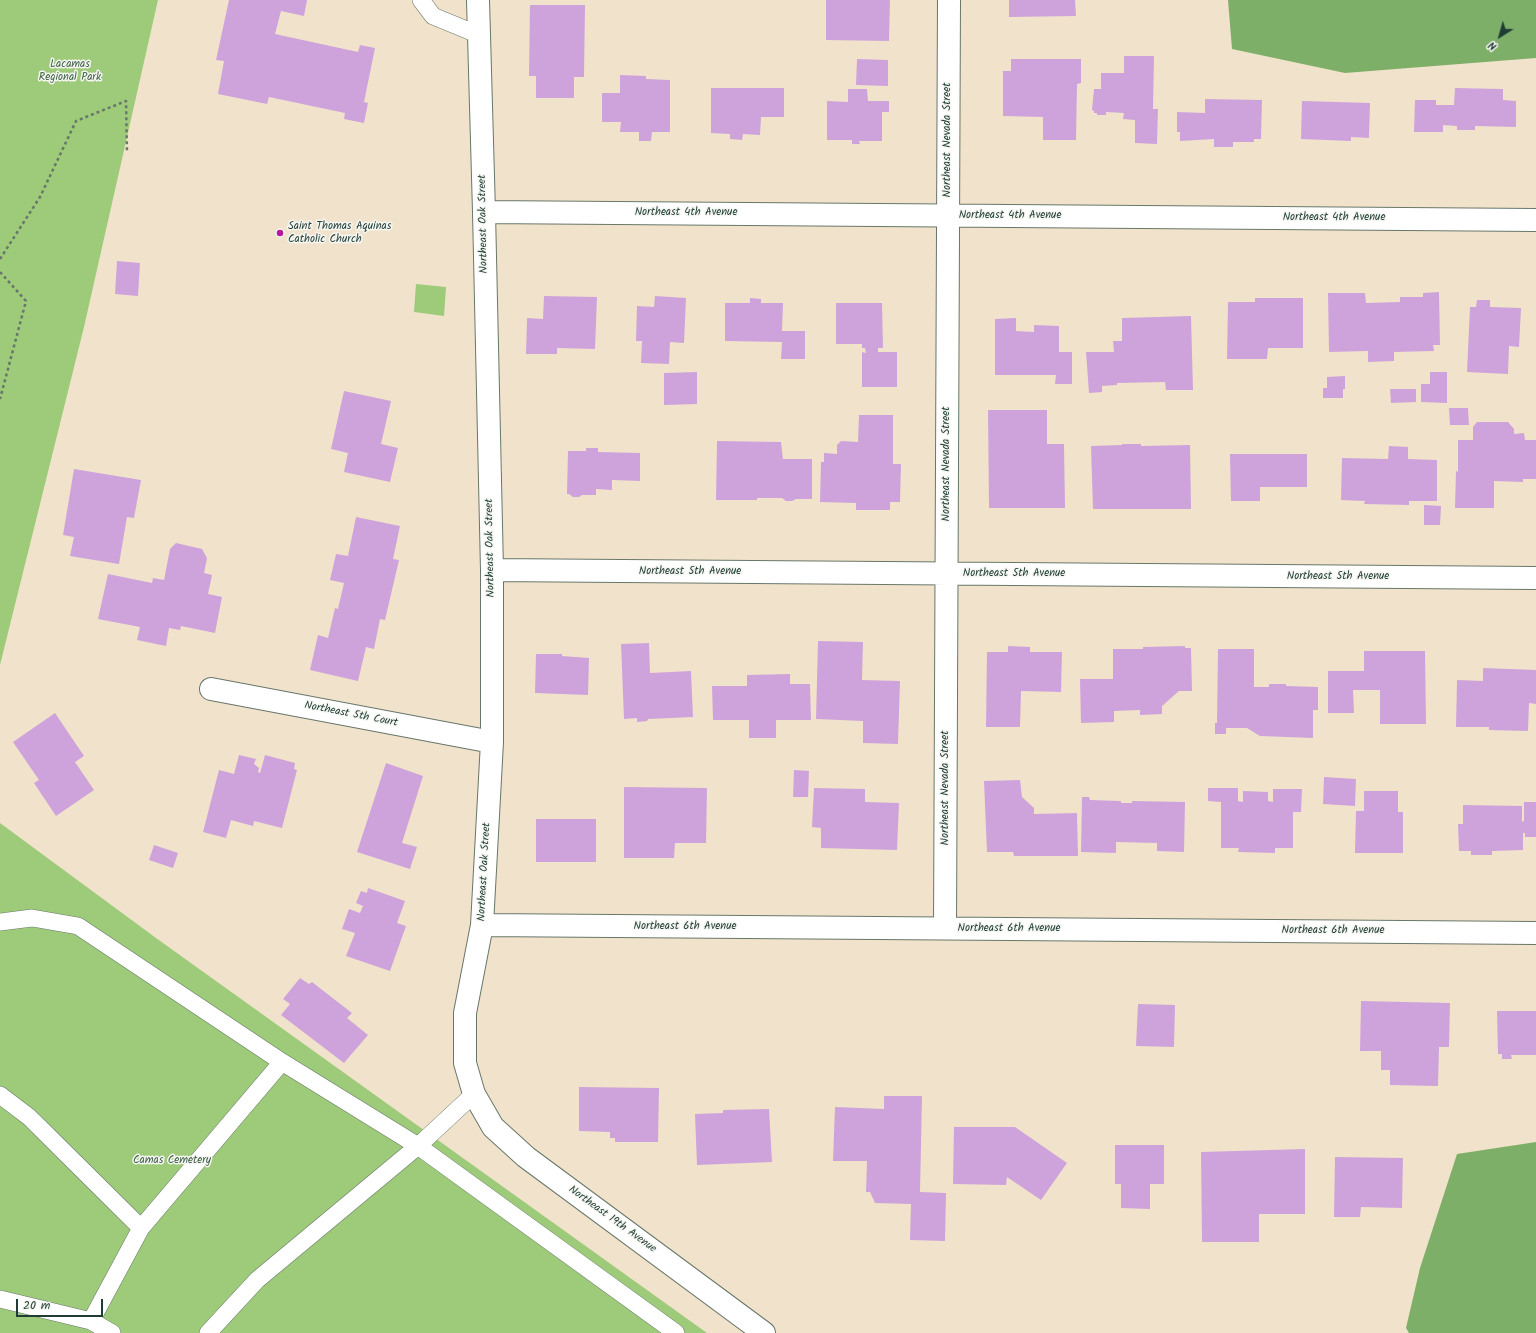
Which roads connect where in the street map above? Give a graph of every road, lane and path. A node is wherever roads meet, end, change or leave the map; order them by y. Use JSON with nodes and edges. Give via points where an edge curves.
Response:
{"nodes":[{"id":1,"x":421,"y":0,"type":"edge"},
{"id":2,"x":478,"y":0,"type":"edge"},
{"id":3,"x":949,"y":0,"type":"edge"},
{"id":4,"x":479,"y":35,"type":"junction"},
{"id":5,"x":128,"y":152,"type":"dead end"},
{"id":6,"x":484,"y":212,"type":"junction"},
{"id":7,"x":948,"y":216,"type":"junction"},
{"id":8,"x":1536,"y":220,"type":"edge"},
{"id":9,"x":0,"y":259,"type":"edge"},
{"id":10,"x":0,"y":272,"type":"edge"},
{"id":11,"x":0,"y":399,"type":"edge"},
{"id":12,"x":492,"y":570,"type":"junction"},
{"id":13,"x":947,"y":574,"type":"junction"},
{"id":14,"x":1536,"y":578,"type":"edge"},
{"id":15,"x":211,"y":688,"type":"dead end"},
{"id":16,"x":492,"y":742,"type":"junction"},
{"id":17,"x":0,"y":922,"type":"edge"},
{"id":18,"x":482,"y":925,"type":"junction"},
{"id":19,"x":945,"y":928,"type":"junction"},
{"id":20,"x":1536,"y":933,"type":"edge"},
{"id":21,"x":282,"y":1062,"type":"junction"},
{"id":22,"x":474,"y":1094,"type":"junction"},
{"id":23,"x":0,"y":1095,"type":"edge"},
{"id":24,"x":418,"y":1146,"type":"junction"},
{"id":25,"x":141,"y":1228,"type":"junction"},
{"id":26,"x":0,"y":1299,"type":"edge"},
{"id":27,"x":91,"y":1321,"type":"junction"},
{"id":28,"x":112,"y":1333,"type":"edge"},
{"id":29,"x":208,"y":1333,"type":"edge"},
{"id":30,"x":676,"y":1333,"type":"edge"},
{"id":31,"x":764,"y":1333,"type":"edge"}],
"edges":[{"from":1,"to":4,"type":"lane","via":[[433,16]]},
{"from":2,"to":4,"type":"street","name":"Northeast Oak Street"},
{"from":3,"to":7,"type":"street","name":"Northeast Nevada Street"},
{"from":4,"to":6,"type":"street","name":"Northeast Oak Street"},
{"from":5,"to":9,"type":"path","via":[[126,101],[76,121],[40,197]]},
{"from":6,"to":7,"type":"street","name":"Northeast 4th Avenue"},
{"from":6,"to":12,"type":"street","name":"Northeast Oak Street"},
{"from":7,"to":8,"type":"street","name":"Northeast 4th Avenue"},
{"from":7,"to":13,"type":"street","name":"Northeast Nevada Street"},
{"from":10,"to":11,"type":"path","via":[[26,301]]},
{"from":12,"to":13,"type":"street","name":"Northeast 5th Avenue"},
{"from":12,"to":16,"type":"street","name":"Northeast Oak Street"},
{"from":13,"to":14,"type":"street","name":"Northeast 5th Avenue"},
{"from":13,"to":19,"type":"street","name":"Northeast Nevada Street"},
{"from":15,"to":16,"type":"street","name":"Northeast 5th Court"},
{"from":16,"to":18,"type":"street","name":"Northeast Oak Street"},
{"from":17,"to":21,"type":"lane","via":[[32,918],[78,926]]},
{"from":18,"to":19,"type":"street","name":"Northeast 6th Avenue"},
{"from":18,"to":22,"type":"street","name":"Northeast Oak Street","via":[[466,1013],[465,1063]]},
{"from":19,"to":20,"type":"street","name":"Northeast 6th Avenue"},
{"from":21,"to":24,"type":"lane"},
{"from":21,"to":25,"type":"lane"},
{"from":22,"to":24,"type":"lane"},
{"from":22,"to":31,"type":"street","name":"Northeast 19th Avenue","via":[[493,1127],[526,1157]]},
{"from":23,"to":25,"type":"lane","via":[[29,1117]]},
{"from":24,"to":29,"type":"lane","via":[[257,1280]]},
{"from":24,"to":30,"type":"lane"},
{"from":25,"to":27,"type":"lane"},
{"from":26,"to":27,"type":"lane"},
{"from":27,"to":28,"type":"lane"}]}
